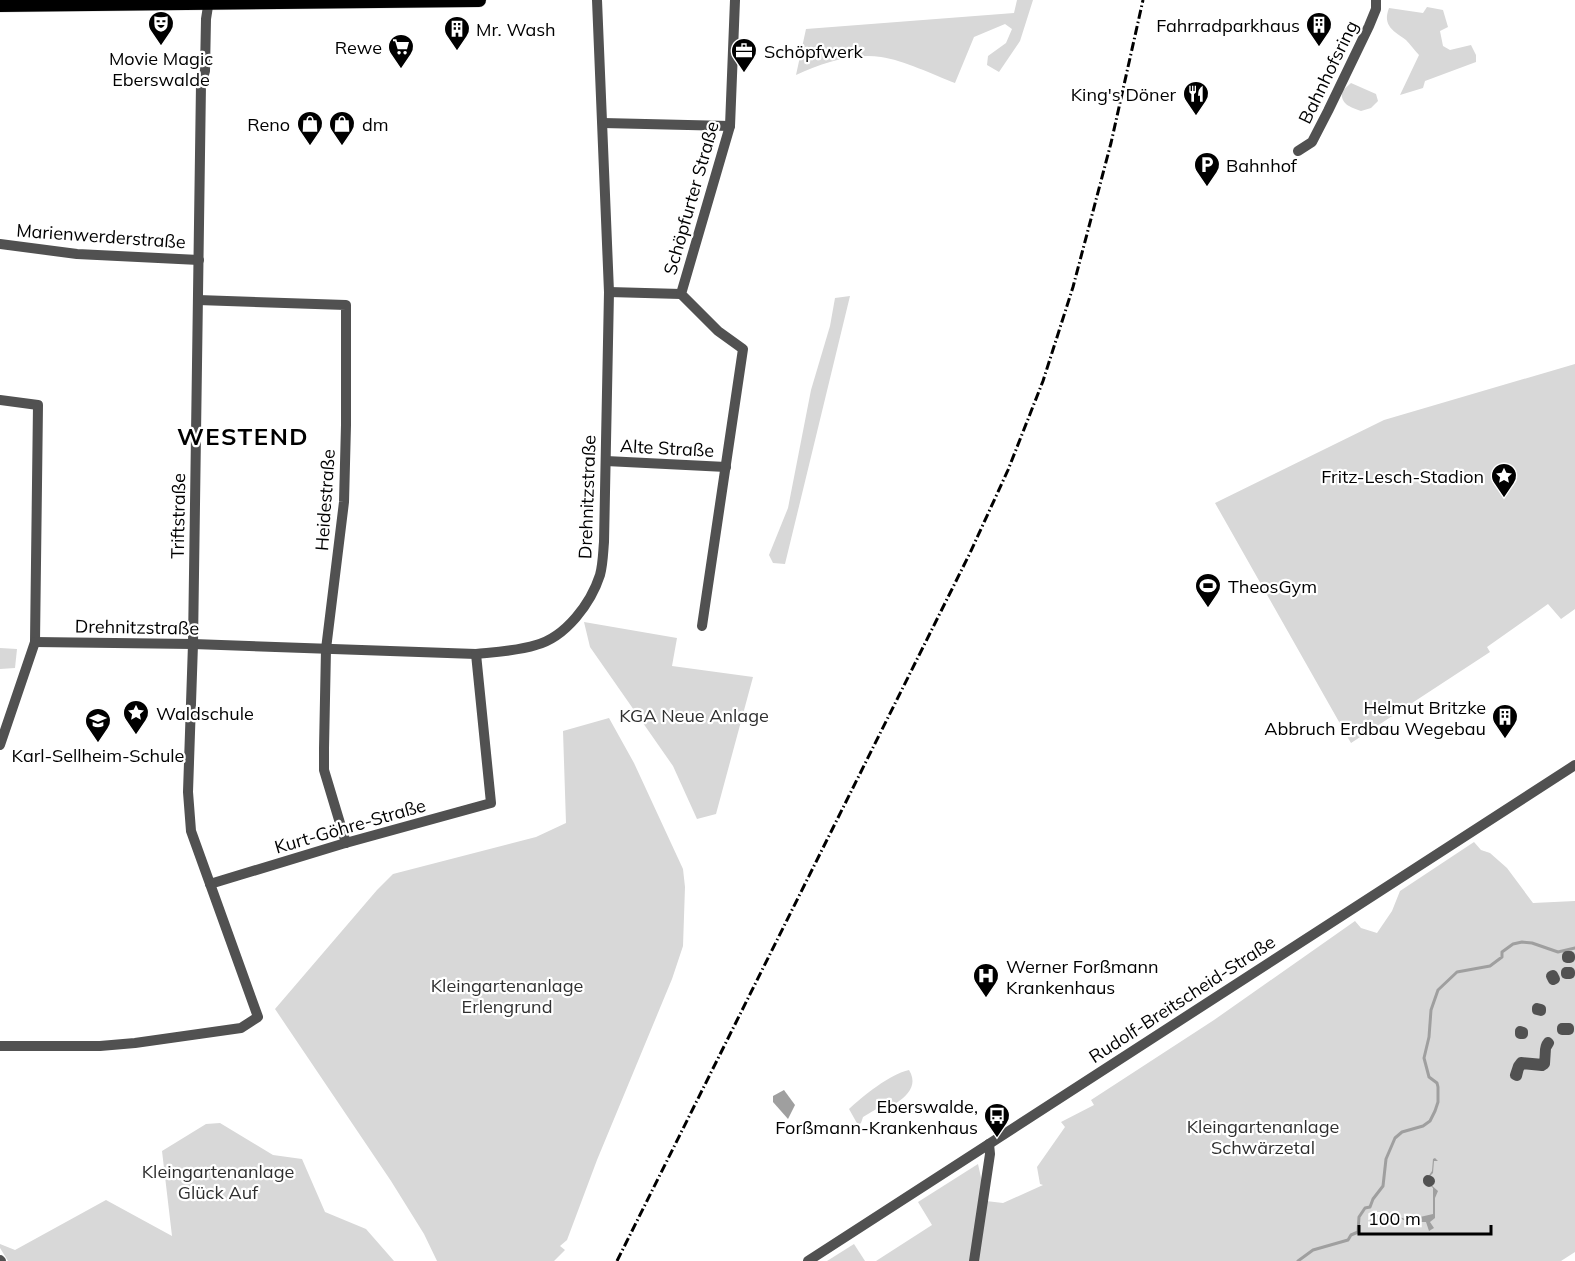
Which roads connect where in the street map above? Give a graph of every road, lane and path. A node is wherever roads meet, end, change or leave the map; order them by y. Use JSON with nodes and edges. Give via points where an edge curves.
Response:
{"nodes":[{"id":1,"x":479,"y":0,"type":"edge"},
{"id":2,"x":597,"y":0,"type":"edge"},
{"id":3,"x":735,"y":0,"type":"edge"},
{"id":4,"x":1376,"y":0,"type":"edge"},
{"id":5,"x":208,"y":2,"type":"edge"},
{"id":6,"x":0,"y":5,"type":"edge"},
{"id":7,"x":603,"y":123,"type":"junction"},
{"id":8,"x":730,"y":126,"type":"junction"},
{"id":9,"x":1298,"y":151,"type":"dead end"},
{"id":10,"x":0,"y":244,"type":"edge"},
{"id":11,"x":199,"y":260,"type":"junction"},
{"id":12,"x":609,"y":292,"type":"junction"},
{"id":13,"x":681,"y":294,"type":"junction"},
{"id":14,"x":198,"y":300,"type":"junction"},
{"id":15,"x":0,"y":400,"type":"edge"},
{"id":16,"x":606,"y":461,"type":"junction"},
{"id":17,"x":726,"y":467,"type":"junction"},
{"id":18,"x":702,"y":626,"type":"dead end"},
{"id":19,"x":35,"y":642,"type":"junction"},
{"id":20,"x":193,"y":644,"type":"junction"},
{"id":21,"x":326,"y":649,"type":"junction"},
{"id":22,"x":476,"y":654,"type":"junction"},
{"id":23,"x":0,"y":745,"type":"edge"},
{"id":24,"x":1575,"y":765,"type":"edge"},
{"id":25,"x":346,"y":843,"type":"junction"},
{"id":26,"x":210,"y":884,"type":"junction"},
{"id":27,"x":0,"y":1046,"type":"edge"},
{"id":28,"x":989,"y":1144,"type":"junction"},
{"id":29,"x":808,"y":1261,"type":"edge"},
{"id":30,"x":974,"y":1261,"type":"edge"}],
"edges":[{"from":1,"to":5,"type":"main road"},
{"from":2,"to":7,"type":"street","name":"Drehnitzstraße"},
{"from":3,"to":8,"type":"street","name":"Schöpfurter Straße"},
{"from":4,"to":9,"type":"street","name":"Bahnhofsring","via":[[1369,26],[1312,142]]},
{"from":5,"to":6,"type":"main road"},
{"from":5,"to":11,"type":"street","name":"Triftstraße","via":[[201,84]]},
{"from":7,"to":8,"type":"street"},
{"from":7,"to":12,"type":"street","name":"Drehnitzstraße"},
{"from":8,"to":13,"type":"street","name":"Schöpfurter Straße"},
{"from":10,"to":11,"type":"street","name":"Marienwerderstraße","via":[[77,254]]},
{"from":11,"to":14,"type":"street","name":"Triftstraße"},
{"from":12,"to":13,"type":"street"},
{"from":12,"to":16,"type":"street","name":"Drehnitzstraße"},
{"from":13,"to":17,"type":"street","name":"Schöpfurter Straße","via":[[718,331],[742,348]]},
{"from":14,"to":20,"type":"street","name":"Triftstraße"},
{"from":14,"to":21,"type":"street","name":"Heidestraße","via":[[346,305],[344,502]]},
{"from":15,"to":19,"type":"street","via":[[38,405]]},
{"from":16,"to":17,"type":"street","name":"Alte Straße"},
{"from":16,"to":22,"type":"street","name":"Drehnitzstraße","via":[[600,573],[584,605],[557,635],[538,645]]},
{"from":17,"to":18,"type":"street","name":"Schöpfurter Straße"},
{"from":19,"to":20,"type":"street","name":"Drehnitzstraße"},
{"from":19,"to":23,"type":"street"},
{"from":20,"to":21,"type":"street","name":"Drehnitzstraße"},
{"from":20,"to":26,"type":"street","name":"Triftstraße","via":[[188,792],[191,831]]},
{"from":21,"to":22,"type":"street","name":"Drehnitzstraße"},
{"from":21,"to":25,"type":"street","name":"Heidestraße","via":[[324,770]]},
{"from":22,"to":25,"type":"street","name":"Kurt-Göhre-Straße","via":[[490,803]]},
{"from":24,"to":28,"type":"street","name":"Rudolf-Breitscheid-Straße"},
{"from":25,"to":26,"type":"street","name":"Kurt-Göhre-Straße"},
{"from":26,"to":27,"type":"street","name":"Triftstraße","via":[[258,1017],[241,1028],[135,1043]]},
{"from":28,"to":29,"type":"street","name":"Rudolf-Breitscheid-Straße"},
{"from":28,"to":30,"type":"street"}]}
